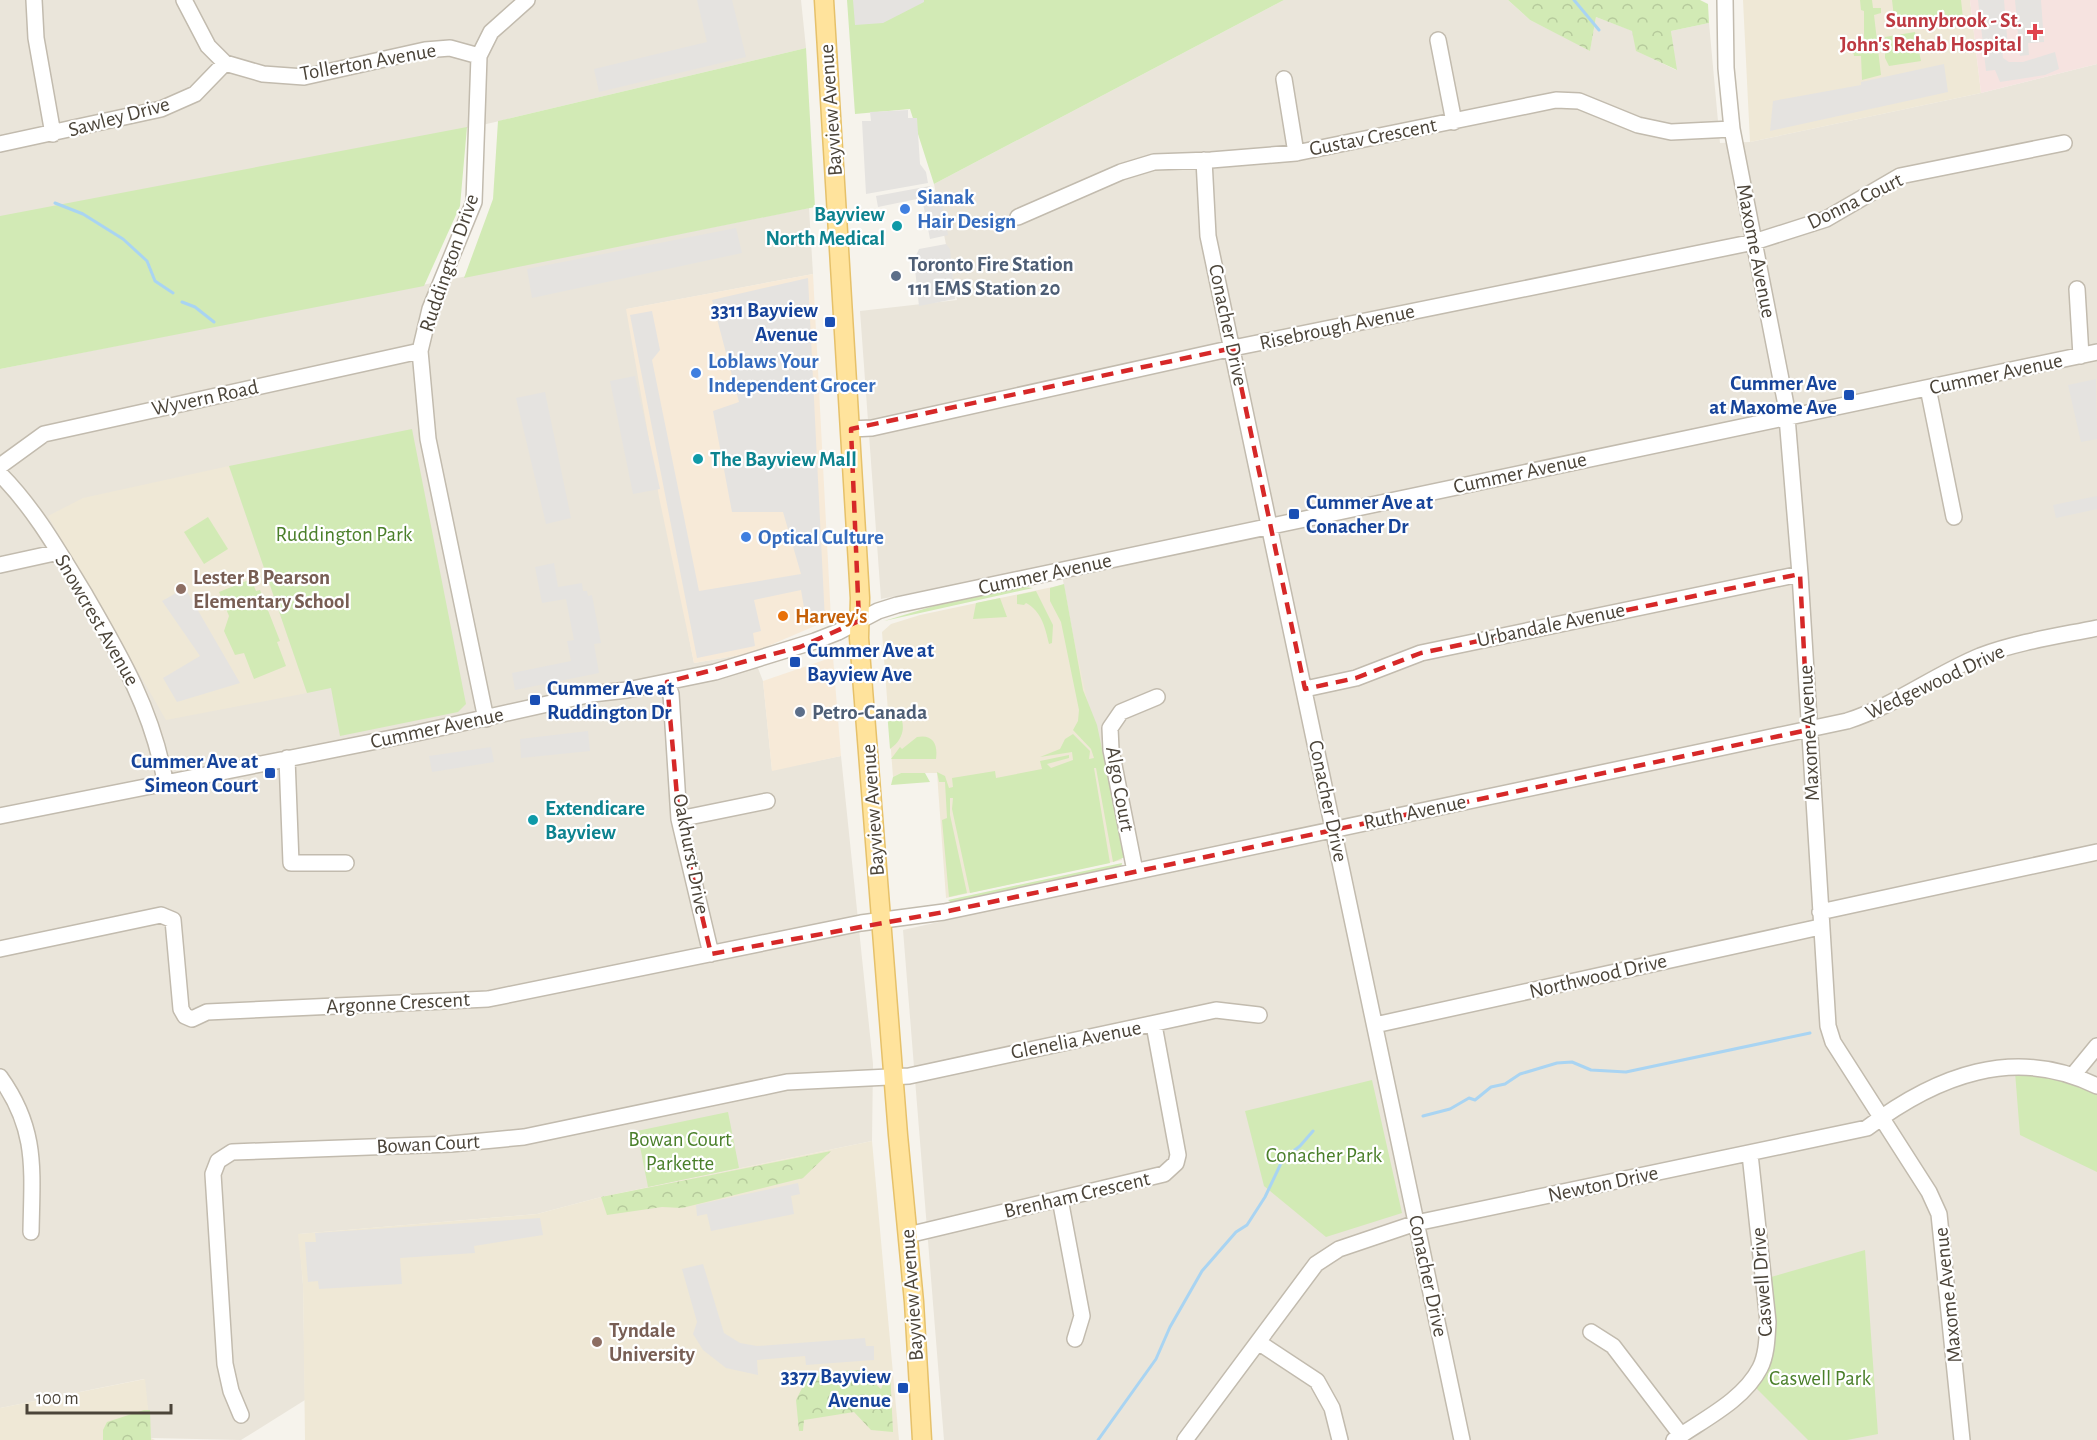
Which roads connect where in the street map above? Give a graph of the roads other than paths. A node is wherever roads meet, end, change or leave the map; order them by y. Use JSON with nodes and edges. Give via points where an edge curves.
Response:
{"nodes":[{"id":1,"x":34,"y":0,"type":"edge"},
{"id":2,"x":184,"y":0,"type":"edge"},
{"id":3,"x":527,"y":0,"type":"edge"},
{"id":4,"x":824,"y":0,"type":"edge"},
{"id":5,"x":1725,"y":0,"type":"edge"},
{"id":6,"x":1438,"y":40,"type":"dead end"},
{"id":7,"x":479,"y":56,"type":"junction"},
{"id":8,"x":225,"y":63,"type":"junction"},
{"id":9,"x":1284,"y":79,"type":"dead end"},
{"id":10,"x":1454,"y":122,"type":"junction"},
{"id":11,"x":1732,"y":129,"type":"junction"},
{"id":12,"x":53,"y":134,"type":"junction"},
{"id":13,"x":2064,"y":142,"type":"dead end"},
{"id":14,"x":0,"y":144,"type":"edge"},
{"id":15,"x":1296,"y":153,"type":"junction"},
{"id":16,"x":1204,"y":160,"type":"junction"},
{"id":17,"x":1018,"y":217,"type":"dead end"},
{"id":18,"x":1754,"y":242,"type":"junction"},
{"id":19,"x":2077,"y":289,"type":"dead end"},
{"id":20,"x":1233,"y":348,"type":"junction"},
{"id":21,"x":420,"y":351,"type":"junction"},
{"id":22,"x":2097,"y":352,"type":"edge"},
{"id":23,"x":2081,"y":356,"type":"junction"},
{"id":24,"x":1928,"y":388,"type":"junction"},
{"id":25,"x":1787,"y":418,"type":"junction"},
{"id":26,"x":851,"y":429,"type":"junction"},
{"id":27,"x":0,"y":466,"type":"edge"},
{"id":28,"x":0,"y":474,"type":"edge"},
{"id":29,"x":1954,"y":517,"type":"dead end"},
{"id":30,"x":1270,"y":526,"type":"junction"},
{"id":31,"x":59,"y":552,"type":"junction"},
{"id":32,"x":0,"y":565,"type":"edge"},
{"id":33,"x":1800,"y":574,"type":"junction"},
{"id":34,"x":859,"y":621,"type":"junction"},
{"id":35,"x":2097,"y":628,"type":"edge"},
{"id":36,"x":667,"y":682,"type":"junction"},
{"id":37,"x":1305,"y":689,"type":"junction"},
{"id":38,"x":1157,"y":697,"type":"dead end"},
{"id":39,"x":486,"y":719,"type":"junction"},
{"id":40,"x":1808,"y":729,"type":"junction"},
{"id":41,"x":287,"y":758,"type":"junction"},
{"id":42,"x":165,"y":781,"type":"junction"},
{"id":43,"x":768,"y":801,"type":"dead end"},
{"id":44,"x":0,"y":816,"type":"edge"},
{"id":45,"x":679,"y":819,"type":"junction"},
{"id":46,"x":1335,"y":829,"type":"junction"},
{"id":47,"x":2097,"y":852,"type":"edge"},
{"id":48,"x":346,"y":863,"type":"dead end"},
{"id":49,"x":1136,"y":872,"type":"junction"},
{"id":50,"x":882,"y":920,"type":"junction"},
{"id":51,"x":1820,"y":920,"type":"junction"},
{"id":52,"x":0,"y":950,"type":"edge"},
{"id":53,"x":711,"y":954,"type":"junction"},
{"id":54,"x":1259,"y":1015,"type":"dead end"},
{"id":55,"x":1154,"y":1024,"type":"junction"},
{"id":56,"x":1375,"y":1025,"type":"junction"},
{"id":57,"x":2097,"y":1046,"type":"edge"},
{"id":58,"x":2074,"y":1074,"type":"junction"},
{"id":59,"x":893,"y":1076,"type":"junction"},
{"id":60,"x":0,"y":1077,"type":"edge"},
{"id":61,"x":2097,"y":1086,"type":"edge"},
{"id":62,"x":1881,"y":1118,"type":"junction"},
{"id":63,"x":1750,"y":1154,"type":"junction"},
{"id":64,"x":1060,"y":1199,"type":"junction"},
{"id":65,"x":1416,"y":1223,"type":"junction"},
{"id":66,"x":31,"y":1232,"type":"dead end"},
{"id":67,"x":908,"y":1235,"type":"junction"},
{"id":68,"x":1591,"y":1332,"type":"dead end"},
{"id":69,"x":1076,"y":1339,"type":"dead end"},
{"id":70,"x":1258,"y":1342,"type":"junction"},
{"id":71,"x":241,"y":1415,"type":"dead end"},
{"id":72,"x":1677,"y":1437,"type":"edge"},
{"id":73,"x":922,"y":1440,"type":"edge"},
{"id":74,"x":1185,"y":1440,"type":"edge"},
{"id":75,"x":1340,"y":1440,"type":"edge"},
{"id":76,"x":1462,"y":1440,"type":"edge"},
{"id":77,"x":1962,"y":1440,"type":"edge"}],
"edges":[{"from":1,"to":12,"type":"street","via":[[36,38]]},
{"from":2,"to":8,"type":"street","via":[[208,45]]},
{"from":3,"to":7,"type":"street","name":"Ruddington Drive","via":[[491,32]]},
{"from":4,"to":26,"type":"main road","name":"Bayview Avenue"},
{"from":5,"to":11,"type":"street","name":"Maxome Avenue"},
{"from":6,"to":10,"type":"street"},
{"from":7,"to":8,"type":"street","name":"Tollerton Avenue","via":[[450,48],[425,50],[304,77],[264,74]]},
{"from":7,"to":21,"type":"street","name":"Ruddington Drive","via":[[474,202],[430,309]]},
{"from":8,"to":12,"type":"street","name":"Sawley Drive","via":[[195,94],[161,109]]},
{"from":9,"to":15,"type":"street"},
{"from":10,"to":11,"type":"street","name":"Gustav Crescent","via":[[1556,100],[1579,101],[1638,125],[1671,132]]},
{"from":10,"to":15,"type":"street","name":"Gustav Crescent"},
{"from":11,"to":18,"type":"street","name":"Maxome Avenue"},
{"from":12,"to":14,"type":"street","name":"Sawley Drive"},
{"from":13,"to":18,"type":"street","name":"Donna Court","via":[[1900,176],[1826,219]]},
{"from":15,"to":16,"type":"street","name":"Gustav Crescent"},
{"from":16,"to":17,"type":"street","name":"Gustav Crescent","via":[[1154,162],[1121,172]]},
{"from":16,"to":20,"type":"street","name":"Conacher Drive","via":[[1208,236]]},
{"from":18,"to":20,"type":"street","name":"Risebrough Avenue"},
{"from":18,"to":25,"type":"street","name":"Maxome Avenue"},
{"from":19,"to":23,"type":"street"},
{"from":20,"to":26,"type":"street","name":"Risebrough Avenue","via":[[872,428]]},
{"from":20,"to":30,"type":"street","name":"Conacher Drive"},
{"from":21,"to":27,"type":"street","name":"Wyvern Road","via":[[44,434]]},
{"from":21,"to":39,"type":"street","name":"Ruddington Drive","via":[[428,439]]},
{"from":22,"to":23,"type":"street","name":"Cummer Avenue"},
{"from":23,"to":24,"type":"street","name":"Cummer Avenue"},
{"from":24,"to":25,"type":"street","name":"Cummer Avenue"},
{"from":24,"to":29,"type":"street"},
{"from":25,"to":30,"type":"street","name":"Cummer Avenue"},
{"from":25,"to":33,"type":"street","name":"Maxome Avenue"},
{"from":26,"to":34,"type":"main road","name":"Bayview Avenue"},
{"from":28,"to":31,"type":"street","name":"Snowcrest Avenue"},
{"from":30,"to":34,"type":"street","name":"Cummer Avenue","via":[[897,605]]},
{"from":30,"to":37,"type":"street","name":"Conacher Drive"},
{"from":31,"to":32,"type":"street"},
{"from":31,"to":42,"type":"street","name":"Snowcrest Avenue","via":[[130,672],[149,716]]},
{"from":33,"to":37,"type":"street","name":"Urbandale Avenue","via":[[1421,652],[1356,678]]},
{"from":33,"to":40,"type":"street","name":"Maxome Avenue"},
{"from":34,"to":36,"type":"street","name":"Cummer Avenue","via":[[800,647]]},
{"from":34,"to":50,"type":"main road","name":"Bayview Avenue"},
{"from":35,"to":40,"type":"street","name":"Wedgewood Drive","via":[[1978,657],[1868,714]]},
{"from":36,"to":39,"type":"street","name":"Cummer Avenue","via":[[592,694]]},
{"from":36,"to":45,"type":"street","name":"Oakhurst Drive"},
{"from":37,"to":46,"type":"street","name":"Conacher Drive"},
{"from":38,"to":49,"type":"street","name":"Algo Court","via":[[1121,712],[1110,728]]},
{"from":39,"to":41,"type":"street","name":"Cummer Avenue"},
{"from":40,"to":46,"type":"street","name":"Ruth Avenue"},
{"from":40,"to":51,"type":"street","name":"Maxome Avenue"},
{"from":41,"to":42,"type":"street","name":"Cummer Avenue"},
{"from":41,"to":48,"type":"street","via":[[291,863]]},
{"from":42,"to":44,"type":"street","name":"Cummer Avenue"},
{"from":43,"to":45,"type":"street"},
{"from":45,"to":53,"type":"street","name":"Oakhurst Drive"},
{"from":46,"to":49,"type":"street","name":"Ruth Avenue"},
{"from":46,"to":56,"type":"street","name":"Conacher Drive"},
{"from":47,"to":51,"type":"street","name":"Northwood Drive"},
{"from":49,"to":50,"type":"street","name":"Ruth Avenue","via":[[944,912]]},
{"from":50,"to":53,"type":"street","name":"Argonne Crescent"},
{"from":50,"to":59,"type":"main road","name":"Bayview Avenue"},
{"from":51,"to":56,"type":"street","name":"Northwood Drive"},
{"from":51,"to":62,"type":"street","name":"Maxome Avenue","via":[[1828,1026],[1833,1042]]},
{"from":52,"to":53,"type":"street","name":"Argonne Crescent","via":[[161,915],[173,920],[181,1009],[185,1017],[192,1018],[207,1012],[488,999]]},
{"from":54,"to":55,"type":"street","name":"Glenelia Avenue","via":[[1216,1010]]},
{"from":55,"to":59,"type":"street","name":"Glenelia Avenue","via":[[909,1076]]},
{"from":55,"to":64,"type":"street","name":"Brenham Crescent","via":[[1178,1155],[1176,1164],[1164,1174]]},
{"from":56,"to":65,"type":"street","name":"Conacher Drive"},
{"from":57,"to":58,"type":"street"},
{"from":58,"to":61,"type":"street","name":"Newton Drive"},
{"from":58,"to":62,"type":"street","name":"Newton Drive","via":[[2021,1065],[1982,1071],[1931,1088]]},
{"from":59,"to":67,"type":"main road","name":"Bayview Avenue"},
{"from":59,"to":71,"type":"street","name":"Bowan Court","via":[[787,1082],[524,1137],[451,1144],[232,1152],[218,1161],[213,1174],[225,1364]]},
{"from":60,"to":66,"type":"street","via":[[17,1101],[28,1131],[32,1161]]},
{"from":62,"to":63,"type":"street","name":"Newton Drive","via":[[1867,1128]]},
{"from":62,"to":77,"type":"street","name":"Maxome Avenue","via":[[1929,1192],[1939,1215]]},
{"from":63,"to":65,"type":"street","name":"Newton Drive"},
{"from":63,"to":72,"type":"street","name":"Caswell Drive","via":[[1768,1322],[1766,1344],[1760,1367],[1747,1385]]},
{"from":64,"to":67,"type":"street","name":"Brenham Crescent"},
{"from":64,"to":69,"type":"street","via":[[1082,1316]]},
{"from":65,"to":70,"type":"street","name":"Newton Drive","via":[[1323,1258]]},
{"from":65,"to":76,"type":"street","name":"Conacher Drive"},
{"from":67,"to":73,"type":"main road","name":"Bayview Avenue"},
{"from":68,"to":72,"type":"street","via":[[1613,1346]]},
{"from":70,"to":74,"type":"street","name":"Newton Drive"},
{"from":70,"to":75,"type":"street","via":[[1317,1381],[1332,1408]]}]}
